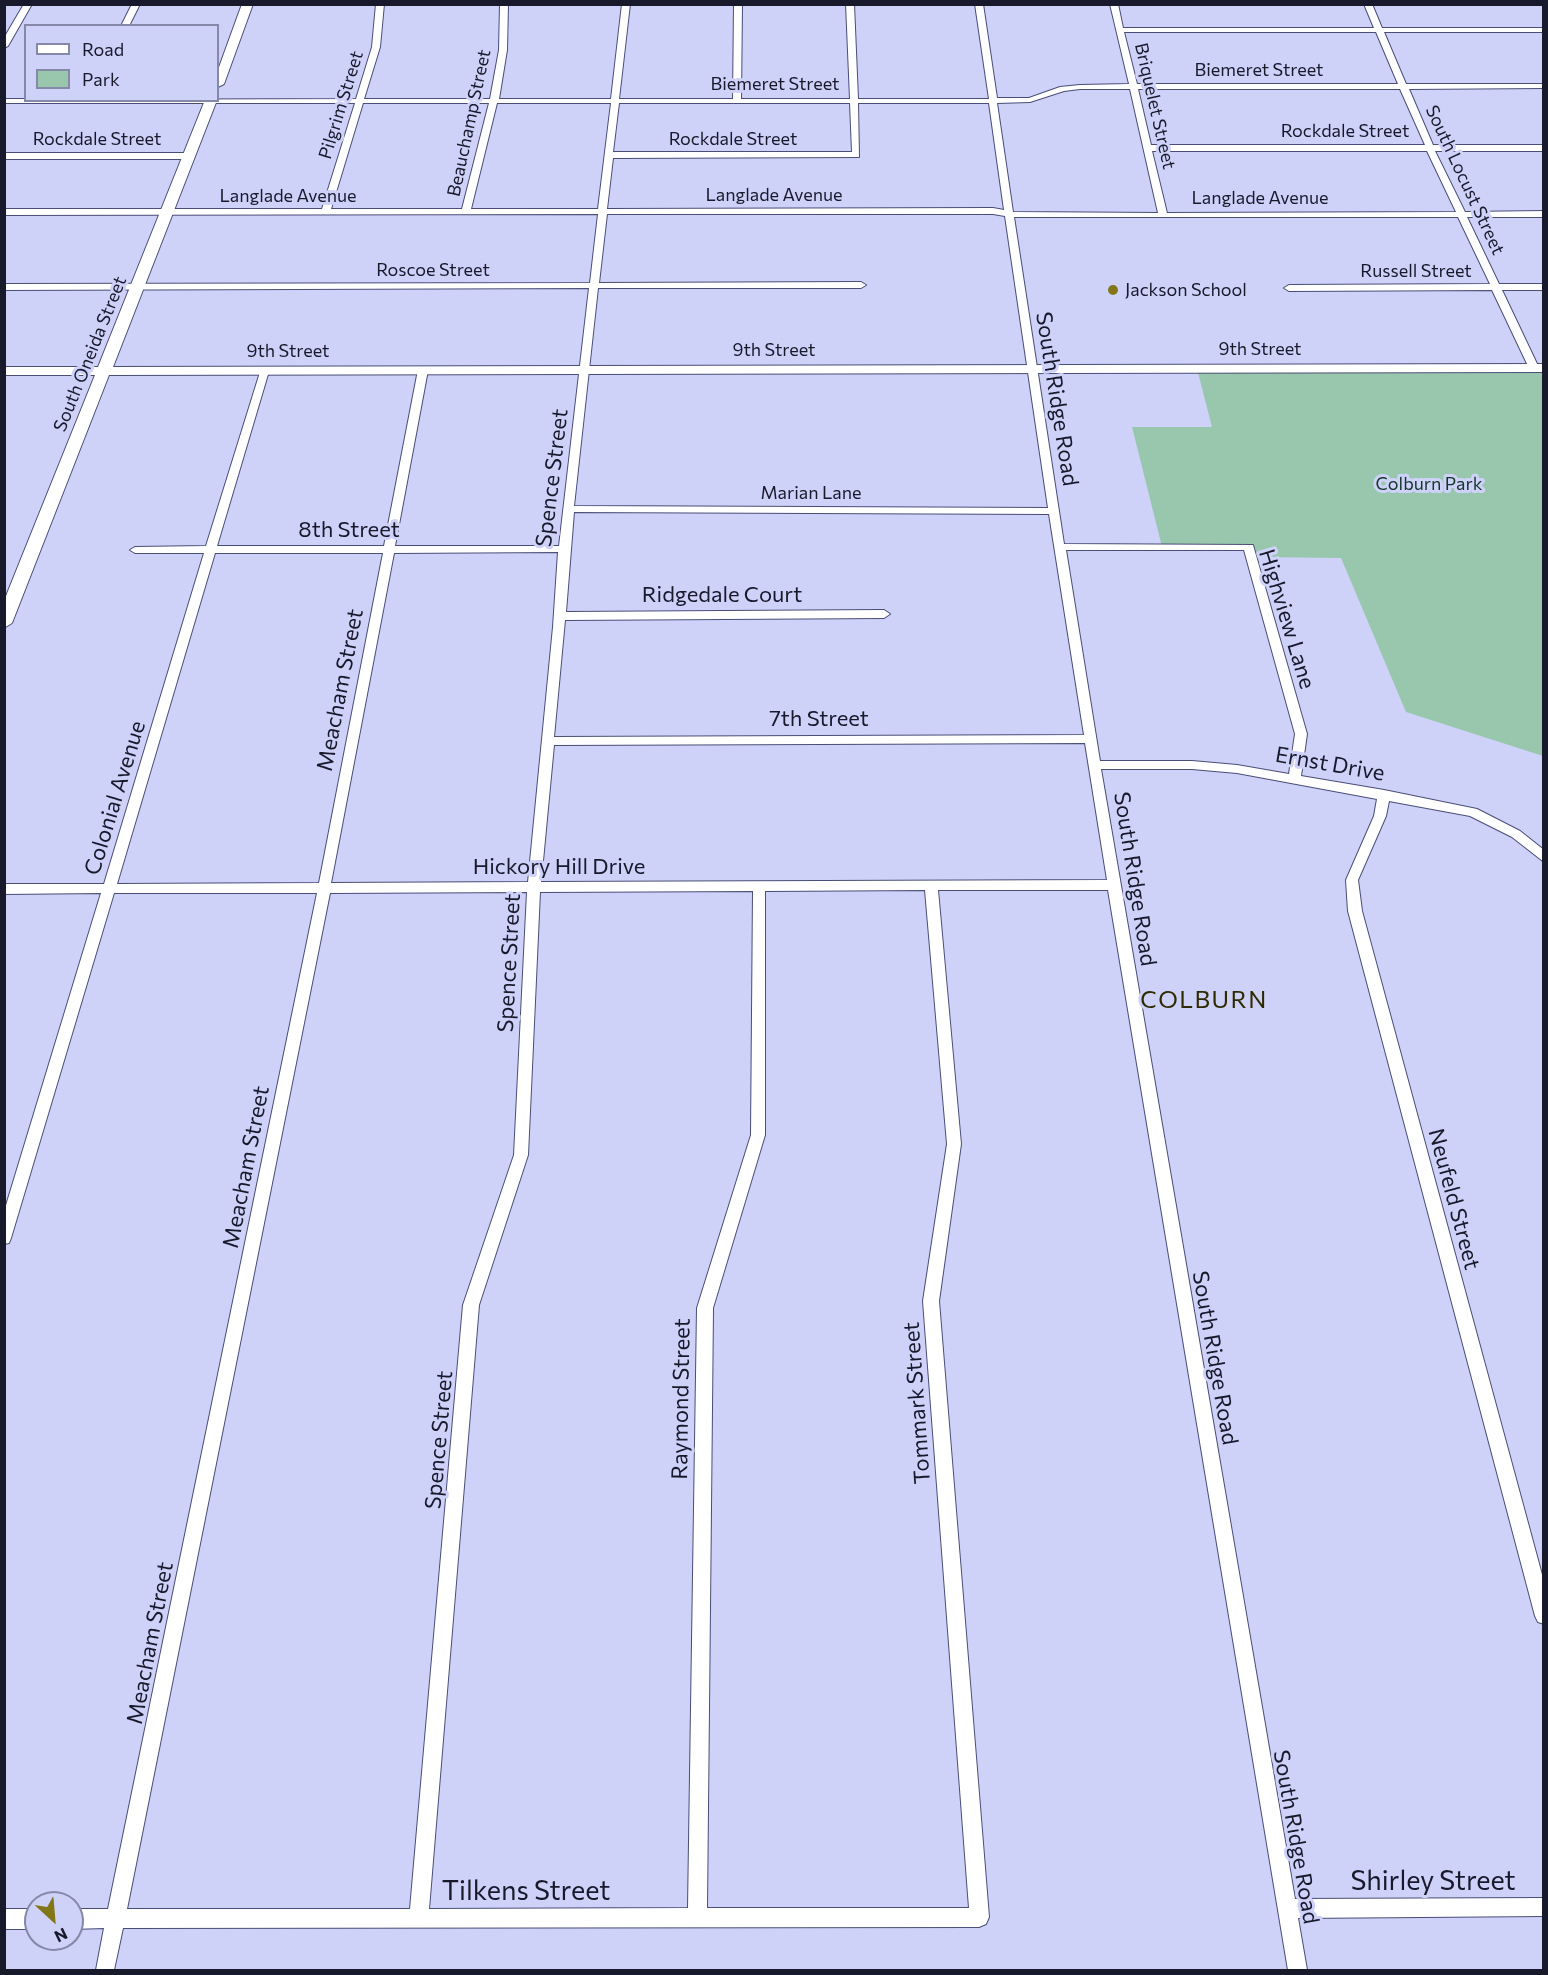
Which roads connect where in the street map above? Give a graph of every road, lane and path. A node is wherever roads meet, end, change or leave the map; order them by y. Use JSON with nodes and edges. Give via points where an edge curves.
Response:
{"nodes":[{"id":1,"x":28,"y":4,"type":"edge"},
{"id":2,"x":136,"y":4,"type":"edge"},
{"id":3,"x":248,"y":4,"type":"edge"},
{"id":4,"x":380,"y":4,"type":"edge"},
{"id":5,"x":504,"y":4,"type":"edge"},
{"id":6,"x":626,"y":4,"type":"edge"},
{"id":7,"x":738,"y":4,"type":"edge"},
{"id":8,"x":850,"y":4,"type":"edge"},
{"id":9,"x":979,"y":4,"type":"edge"},
{"id":10,"x":1114,"y":4,"type":"edge"},
{"id":11,"x":1368,"y":4,"type":"edge"},
{"id":12,"x":126,"y":24,"type":"edge"},
{"id":13,"x":1120,"y":30,"type":"junction"},
{"id":14,"x":1379,"y":30,"type":"junction"},
{"id":15,"x":1544,"y":30,"type":"edge"},
{"id":16,"x":4,"y":46,"type":"edge"},
{"id":17,"x":219,"y":81,"type":"edge"},
{"id":18,"x":1133,"y":86,"type":"junction"},
{"id":19,"x":1403,"y":86,"type":"junction"},
{"id":20,"x":1544,"y":86,"type":"edge"},
{"id":21,"x":4,"y":101,"type":"edge"},
{"id":22,"x":24,"y":101,"type":"edge"},
{"id":23,"x":219,"y":101,"type":"edge"},
{"id":24,"x":360,"y":101,"type":"junction"},
{"id":25,"x":494,"y":101,"type":"junction"},
{"id":26,"x":616,"y":101,"type":"junction"},
{"id":27,"x":737,"y":101,"type":"junction"},
{"id":28,"x":855,"y":101,"type":"junction"},
{"id":29,"x":991,"y":101,"type":"junction"},
{"id":30,"x":211,"y":102,"type":"edge"},
{"id":31,"x":1544,"y":147,"type":"edge"},
{"id":32,"x":1148,"y":148,"type":"junction"},
{"id":33,"x":1430,"y":148,"type":"junction"},
{"id":34,"x":610,"y":155,"type":"junction"},
{"id":35,"x":4,"y":156,"type":"edge"},
{"id":36,"x":190,"y":156,"type":"junction"},
{"id":37,"x":4,"y":212,"type":"edge"},
{"id":38,"x":169,"y":212,"type":"junction"},
{"id":39,"x":466,"y":212,"type":"junction"},
{"id":40,"x":603,"y":212,"type":"junction"},
{"id":41,"x":325,"y":213,"type":"junction"},
{"id":42,"x":1007,"y":213,"type":"junction"},
{"id":43,"x":1462,"y":214,"type":"junction"},
{"id":44,"x":1544,"y":214,"type":"edge"},
{"id":45,"x":1163,"y":215,"type":"junction"},
{"id":46,"x":861,"y":285,"type":"dead end"},
{"id":47,"x":595,"y":286,"type":"junction"},
{"id":48,"x":4,"y":287,"type":"edge"},
{"id":49,"x":138,"y":287,"type":"junction"},
{"id":50,"x":1496,"y":287,"type":"junction"},
{"id":51,"x":1544,"y":287,"type":"edge"},
{"id":52,"x":1289,"y":288,"type":"dead end"},
{"id":53,"x":1539,"y":368,"type":"edge"},
{"id":54,"x":1031,"y":369,"type":"junction"},
{"id":55,"x":423,"y":370,"type":"junction"},
{"id":56,"x":586,"y":370,"type":"junction"},
{"id":57,"x":4,"y":371,"type":"edge"},
{"id":58,"x":103,"y":371,"type":"junction"},
{"id":59,"x":264,"y":371,"type":"junction"},
{"id":60,"x":569,"y":509,"type":"junction"},
{"id":61,"x":1054,"y":511,"type":"junction"},
{"id":62,"x":1060,"y":548,"type":"junction"},
{"id":63,"x":564,"y":549,"type":"junction"},
{"id":64,"x":135,"y":550,"type":"dead end"},
{"id":65,"x":211,"y":550,"type":"junction"},
{"id":66,"x":388,"y":550,"type":"junction"},
{"id":67,"x":884,"y":614,"type":"dead end"},
{"id":68,"x":560,"y":615,"type":"junction"},
{"id":69,"x":4,"y":623,"type":"edge"},
{"id":70,"x":1091,"y":739,"type":"junction"},
{"id":71,"x":548,"y":741,"type":"junction"},
{"id":72,"x":1095,"y":765,"type":"junction"},
{"id":73,"x":1294,"y":778,"type":"junction"},
{"id":74,"x":1384,"y":794,"type":"junction"},
{"id":75,"x":1544,"y":857,"type":"edge"},
{"id":76,"x":1114,"y":885,"type":"junction"},
{"id":77,"x":931,"y":886,"type":"junction"},
{"id":78,"x":110,"y":888,"type":"junction"},
{"id":79,"x":324,"y":888,"type":"junction"},
{"id":80,"x":534,"y":888,"type":"junction"},
{"id":81,"x":759,"y":888,"type":"junction"},
{"id":82,"x":4,"y":889,"type":"edge"},
{"id":83,"x":4,"y":1238,"type":"edge"},
{"id":84,"x":1544,"y":1616,"type":"edge"},
{"id":85,"x":1544,"y":1907,"type":"edge"},
{"id":86,"x":1287,"y":1909,"type":"junction"},
{"id":87,"x":980,"y":1917,"type":"joint"},
{"id":88,"x":419,"y":1918,"type":"junction"},
{"id":89,"x":697,"y":1918,"type":"junction"},
{"id":90,"x":4,"y":1919,"type":"edge"},
{"id":91,"x":24,"y":1919,"type":"edge"},
{"id":92,"x":84,"y":1919,"type":"edge"},
{"id":93,"x":115,"y":1919,"type":"junction"},
{"id":94,"x":105,"y":1971,"type":"edge"},
{"id":95,"x":1298,"y":1971,"type":"edge"}],
"edges":[{"from":1,"to":16,"type":"street"},
{"from":2,"to":12,"type":"street"},
{"from":3,"to":17,"type":"street"},
{"from":4,"to":24,"type":"street","name":"Pilgrim Street","via":[[376,47]]},
{"from":5,"to":25,"type":"street","name":"Beauchamp Street","via":[[503,50]]},
{"from":6,"to":26,"type":"street","name":"Spence Street"},
{"from":7,"to":27,"type":"street"},
{"from":8,"to":28,"type":"street"},
{"from":9,"to":29,"type":"street","name":"South Ridge Road"},
{"from":10,"to":13,"type":"street","name":"Briquelet Street"},
{"from":11,"to":14,"type":"street","name":"South Locust Street"},
{"from":13,"to":14,"type":"street"},
{"from":13,"to":18,"type":"street","name":"Briquelet Street"},
{"from":14,"to":15,"type":"street"},
{"from":14,"to":19,"type":"street","name":"South Locust Street"},
{"from":18,"to":19,"type":"street","name":"Biemeret Street"},
{"from":18,"to":29,"type":"street","name":"Biemeret Street","via":[[1080,87],[1030,100]]},
{"from":18,"to":32,"type":"street","name":"Briquelet Street"},
{"from":19,"to":20,"type":"street","name":"Biemeret Street"},
{"from":19,"to":33,"type":"street","name":"South Locust Street"},
{"from":21,"to":22,"type":"street","name":"Biemeret Street"},
{"from":23,"to":24,"type":"street","name":"Biemeret Street"},
{"from":24,"to":25,"type":"street","name":"Biemeret Street"},
{"from":24,"to":41,"type":"street","name":"Pilgrim Street"},
{"from":25,"to":26,"type":"street","name":"Biemeret Street"},
{"from":25,"to":39,"type":"street","name":"Beauchamp Street"},
{"from":26,"to":27,"type":"street","name":"Biemeret Street"},
{"from":26,"to":34,"type":"street","name":"Spence Street"},
{"from":27,"to":28,"type":"street","name":"Biemeret Street"},
{"from":28,"to":29,"type":"street","name":"Biemeret Street"},
{"from":28,"to":34,"type":"street","name":"Rockdale Street","via":[[856,155]]},
{"from":29,"to":42,"type":"street","name":"South Ridge Road"},
{"from":30,"to":36,"type":"street","name":"South Oneida Street"},
{"from":31,"to":33,"type":"street","name":"Rockdale Street"},
{"from":32,"to":33,"type":"street","name":"Rockdale Street"},
{"from":32,"to":45,"type":"street","name":"Briquelet Street"},
{"from":33,"to":43,"type":"street","name":"South Locust Street"},
{"from":34,"to":40,"type":"street","name":"Spence Street"},
{"from":35,"to":36,"type":"street","name":"Rockdale Street"},
{"from":36,"to":38,"type":"street","name":"South Oneida Street"},
{"from":37,"to":38,"type":"street","name":"Langlade Avenue"},
{"from":38,"to":41,"type":"street","name":"Langlade Avenue"},
{"from":38,"to":49,"type":"street","name":"South Oneida Street"},
{"from":39,"to":40,"type":"street","name":"Langlade Avenue"},
{"from":39,"to":41,"type":"street","name":"Langlade Avenue"},
{"from":40,"to":42,"type":"street","name":"Langlade Avenue"},
{"from":40,"to":47,"type":"street","name":"Spence Street"},
{"from":42,"to":45,"type":"street","name":"Langlade Avenue"},
{"from":42,"to":54,"type":"street","name":"South Ridge Road"},
{"from":43,"to":44,"type":"street","name":"Langlade Avenue"},
{"from":43,"to":45,"type":"street","name":"Langlade Avenue"},
{"from":43,"to":50,"type":"street","name":"South Locust Street"},
{"from":46,"to":47,"type":"street","name":"Roscoe Street"},
{"from":47,"to":49,"type":"street","name":"Roscoe Street"},
{"from":47,"to":56,"type":"street","name":"Spence Street"},
{"from":48,"to":49,"type":"street","name":"Roscoe Street"},
{"from":49,"to":58,"type":"street","name":"South Oneida Street"},
{"from":50,"to":51,"type":"street","name":"Russell Street"},
{"from":50,"to":52,"type":"street","name":"Russell Street"},
{"from":50,"to":53,"type":"street","name":"South Locust Street"},
{"from":53,"to":54,"type":"street","name":"9th Street"},
{"from":54,"to":56,"type":"street","name":"9th Street"},
{"from":54,"to":61,"type":"street","name":"South Ridge Road"},
{"from":55,"to":56,"type":"street","name":"9th Street"},
{"from":55,"to":59,"type":"street","name":"9th Street"},
{"from":55,"to":66,"type":"street","name":"Meacham Street"},
{"from":56,"to":60,"type":"street","name":"Spence Street"},
{"from":57,"to":58,"type":"street","name":"9th Street"},
{"from":58,"to":59,"type":"street","name":"9th Street"},
{"from":58,"to":69,"type":"street","name":"South Oneida Street"},
{"from":59,"to":65,"type":"street","name":"Colonial Avenue"},
{"from":60,"to":61,"type":"street","name":"Marian Lane"},
{"from":60,"to":63,"type":"street","name":"Spence Street"},
{"from":61,"to":62,"type":"street","name":"South Ridge Road"},
{"from":62,"to":70,"type":"street","name":"South Ridge Road"},
{"from":62,"to":73,"type":"street","name":"Highview Lane","via":[[1249,547],[1301,734]]},
{"from":63,"to":66,"type":"street","name":"8th Street"},
{"from":63,"to":68,"type":"street","name":"Spence Street"},
{"from":64,"to":65,"type":"street","name":"8th Street"},
{"from":65,"to":66,"type":"street","name":"8th Street"},
{"from":65,"to":78,"type":"street","name":"Colonial Avenue"},
{"from":66,"to":79,"type":"street","name":"Meacham Street"},
{"from":67,"to":68,"type":"street","name":"Ridgedale Court"},
{"from":68,"to":71,"type":"street","name":"Spence Street"},
{"from":70,"to":71,"type":"street","name":"7th Street"},
{"from":70,"to":72,"type":"street","name":"South Ridge Road"},
{"from":71,"to":80,"type":"street","name":"Spence Street"},
{"from":72,"to":73,"type":"street","name":"Ernst Drive","via":[[1192,765]]},
{"from":72,"to":76,"type":"street","name":"South Ridge Road"},
{"from":73,"to":74,"type":"street","name":"Ernst Drive"},
{"from":74,"to":75,"type":"street","name":"Ernst Drive","via":[[1473,812],[1516,834]]},
{"from":74,"to":84,"type":"street","name":"Neufeld Street","via":[[1380,816],[1352,880],[1355,911]]},
{"from":76,"to":77,"type":"street","name":"Hickory Hill Drive"},
{"from":76,"to":86,"type":"street","name":"South Ridge Road"},
{"from":77,"to":81,"type":"street","name":"Hickory Hill Drive"},
{"from":77,"to":87,"type":"street","name":"Tommark Street","via":[[954,1144],[931,1300]]},
{"from":78,"to":79,"type":"street","name":"Hickory Hill Drive"},
{"from":78,"to":82,"type":"street","name":"Hickory Hill Drive"},
{"from":78,"to":83,"type":"street","name":"Colonial Avenue"},
{"from":79,"to":80,"type":"street","name":"Hickory Hill Drive"},
{"from":79,"to":93,"type":"street","name":"Meacham Street"},
{"from":80,"to":81,"type":"street","name":"Hickory Hill Drive"},
{"from":80,"to":88,"type":"street","name":"Spence Street","via":[[521,1155],[471,1305]]},
{"from":81,"to":89,"type":"street","name":"Raymond Street","via":[[758,1135],[705,1308]]},
{"from":85,"to":86,"type":"street","name":"Shirley Street"},
{"from":86,"to":95,"type":"street","name":"South Ridge Road"},
{"from":87,"to":89,"type":"street","name":"Tilkens Street"},
{"from":88,"to":89,"type":"street","name":"Tilkens Street"},
{"from":88,"to":93,"type":"street","name":"Tilkens Street"},
{"from":90,"to":91,"type":"street"},
{"from":92,"to":93,"type":"street","name":"Tilkens Street"},
{"from":93,"to":94,"type":"street","name":"Meacham Street"}]}
